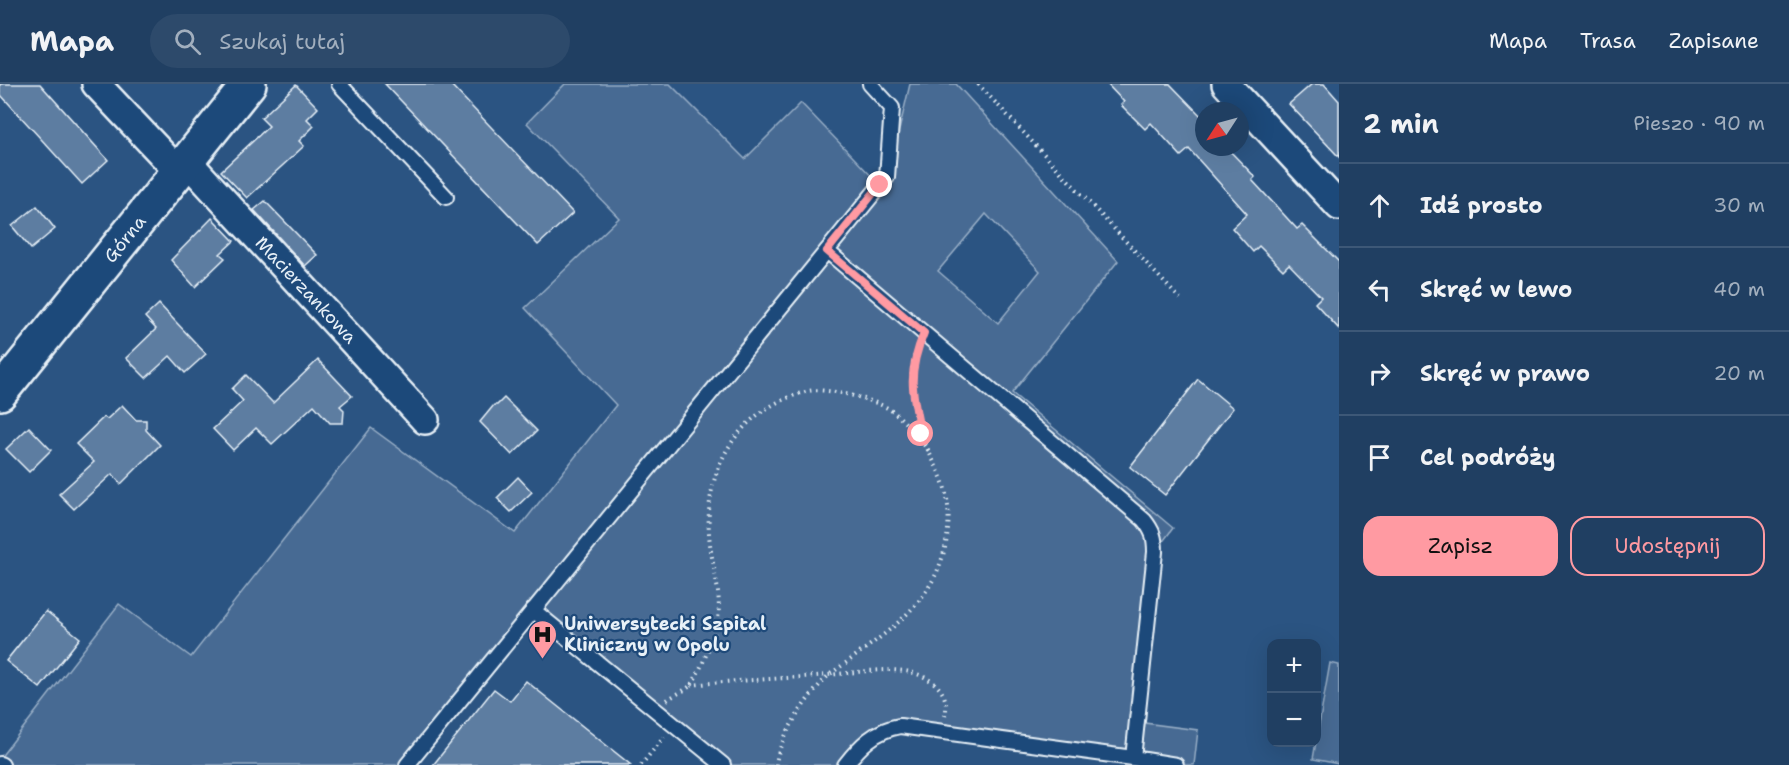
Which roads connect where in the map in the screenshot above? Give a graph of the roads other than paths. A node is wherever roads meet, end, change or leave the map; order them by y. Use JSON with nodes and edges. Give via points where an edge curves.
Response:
{"nodes":[{"id":1,"x":96,"y":84,"type":"edge"},
{"id":2,"x":249,"y":84,"type":"edge"},
{"id":3,"x":339,"y":84,"type":"edge"},
{"id":4,"x":870,"y":84,"type":"edge"},
{"id":5,"x":1238,"y":87,"type":"edge"},
{"id":6,"x":183,"y":166,"type":"junction"},
{"id":7,"x":446,"y":197,"type":"dead end"},
{"id":8,"x":1339,"y":206,"type":"edge"},
{"id":9,"x":827,"y":251,"type":"junction"},
{"id":10,"x":0,"y":393,"type":"edge"},
{"id":11,"x":425,"y":420,"type":"dead end"},
{"id":12,"x":533,"y":610,"type":"junction"},
{"id":13,"x":1133,"y":758,"type":"junction"},
{"id":14,"x":407,"y":765,"type":"edge"},
{"id":15,"x":723,"y":765,"type":"edge"},
{"id":16,"x":844,"y":765,"type":"edge"},
{"id":17,"x":1176,"y":765,"type":"edge"}],
"edges":[{"from":1,"to":6,"type":"street","name":"Macierzankowa"},
{"from":2,"to":6,"type":"street","name":"Górna"},
{"from":3,"to":7,"type":"lane"},
{"from":4,"to":9,"type":"lane","via":[[892,108],[888,177]]},
{"from":5,"to":8,"type":"street"},
{"from":6,"to":10,"type":"street","name":"Górna"},
{"from":6,"to":11,"type":"street","name":"Macierzankowa"},
{"from":9,"to":12,"type":"lane"},
{"from":9,"to":13,"type":"lane","via":[[1152,530],[1155,552]]},
{"from":12,"to":14,"type":"lane"},
{"from":12,"to":15,"type":"lane"},
{"from":13,"to":16,"type":"lane","via":[[900,726],[880,731]]},
{"from":13,"to":17,"type":"lane"}]}
